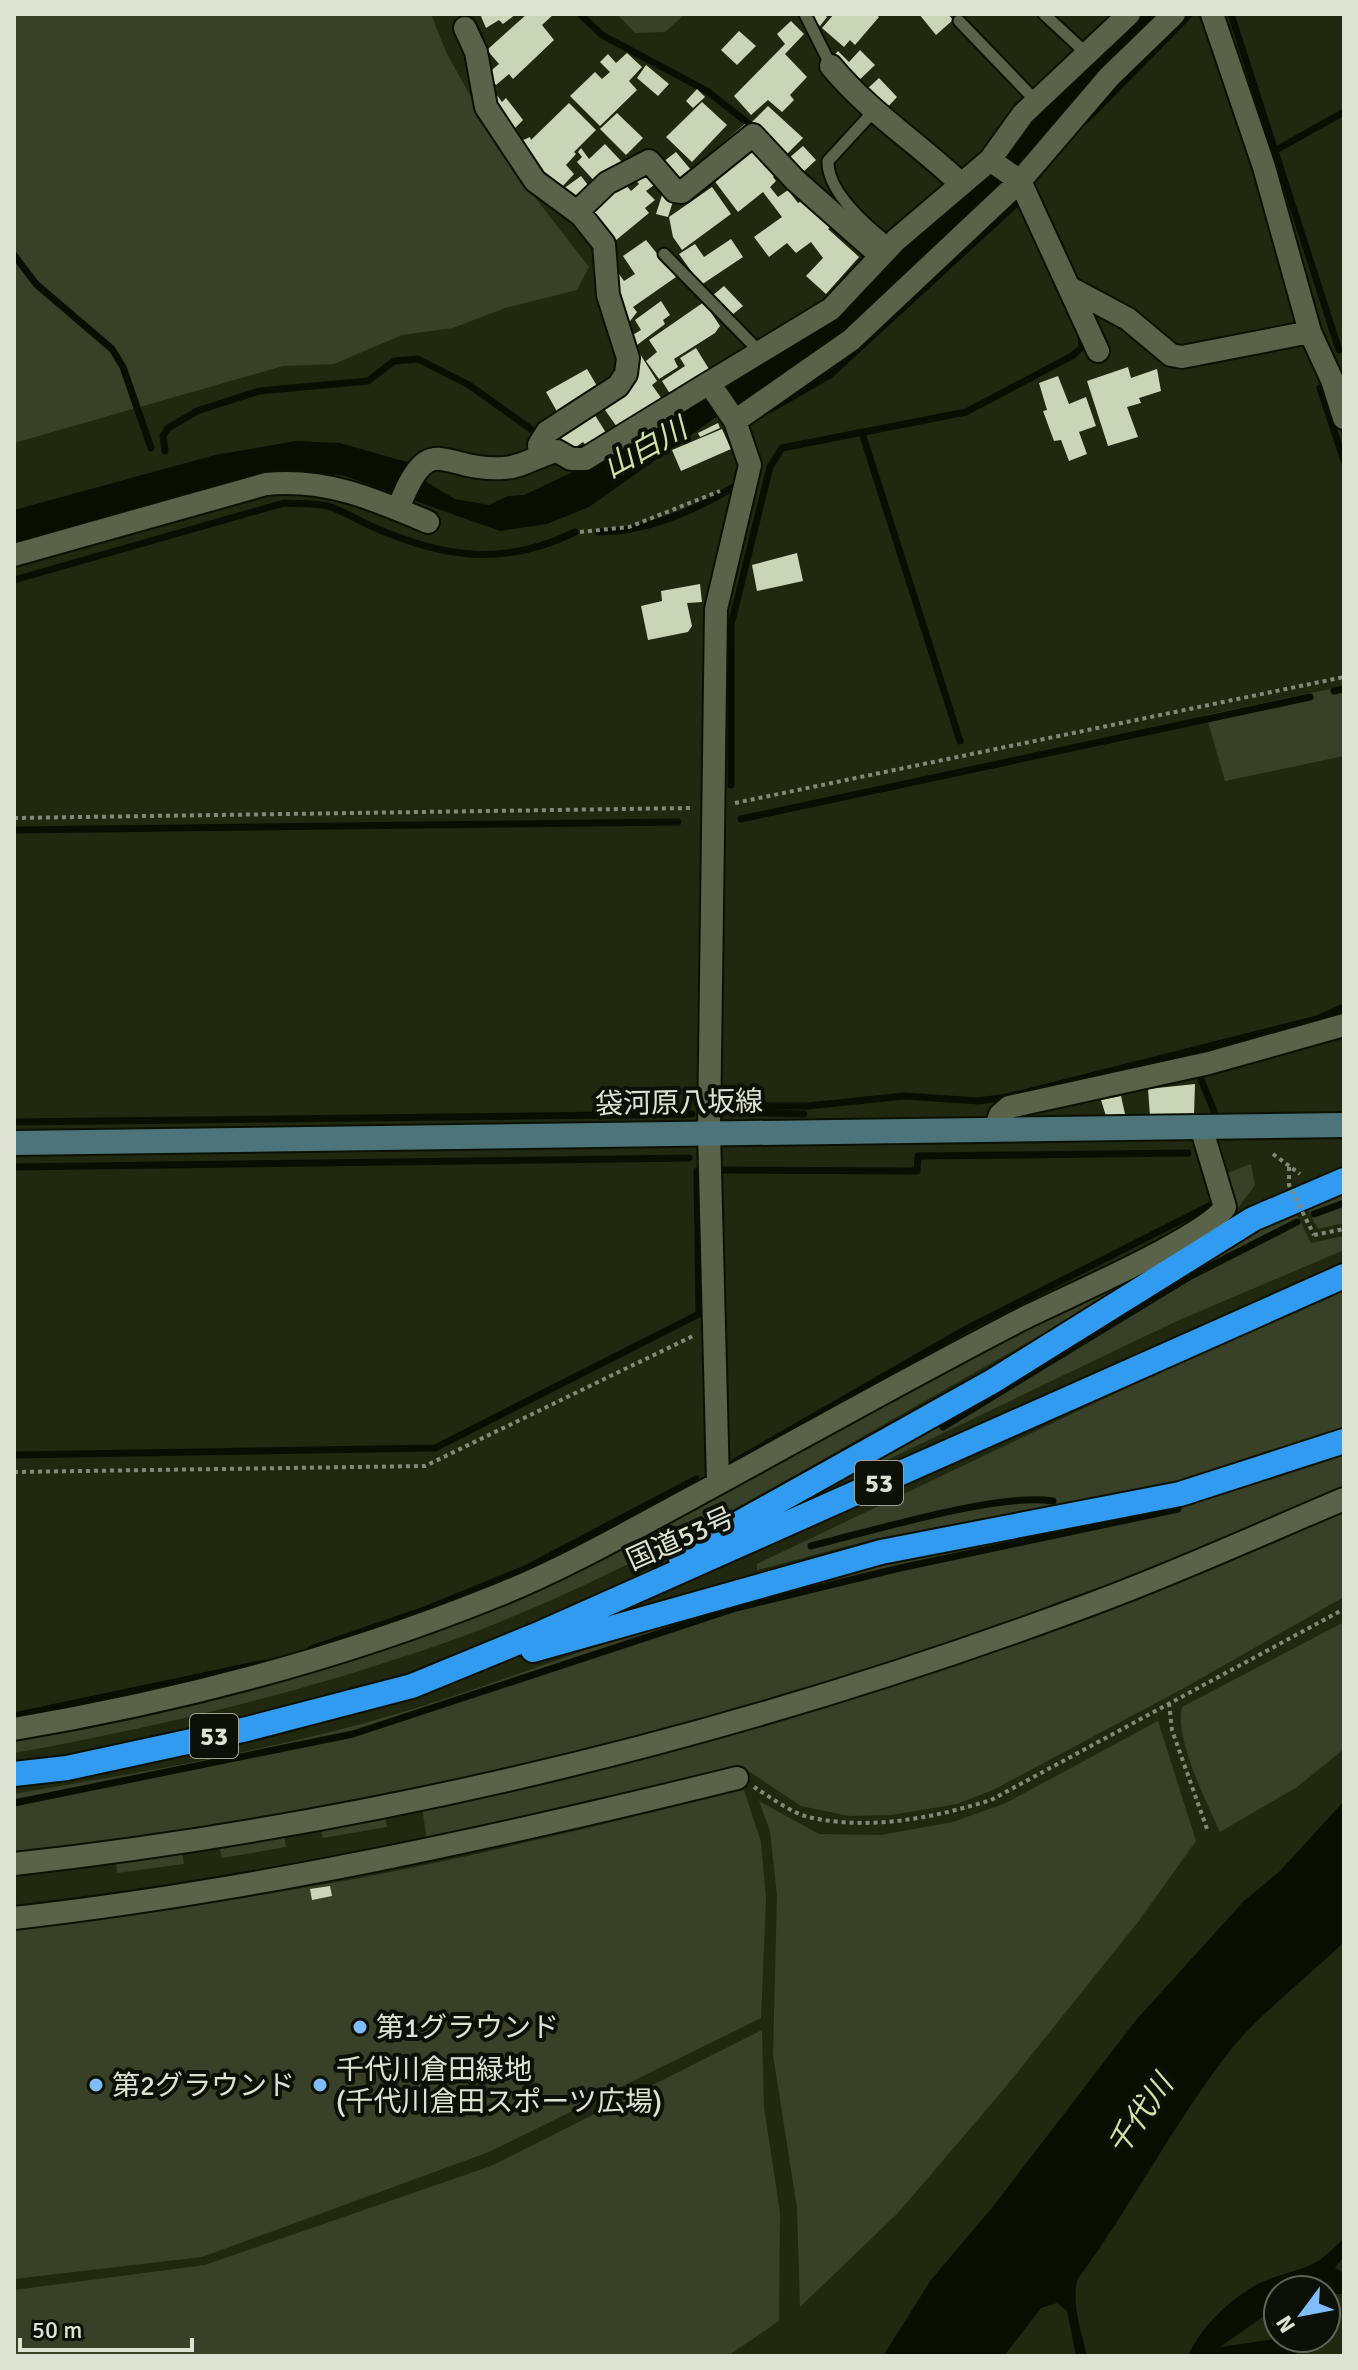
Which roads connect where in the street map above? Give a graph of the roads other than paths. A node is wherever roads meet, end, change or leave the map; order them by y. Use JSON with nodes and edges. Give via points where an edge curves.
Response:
{"nodes":[{"id":1,"x":805,"y":14,"type":"edge"},
{"id":2,"x":1044,"y":14,"type":"edge"},
{"id":3,"x":1129,"y":14,"type":"edge"},
{"id":4,"x":1174,"y":14,"type":"edge"},
{"id":5,"x":1212,"y":14,"type":"edge"},
{"id":6,"x":959,"y":21,"type":"dead end"},
{"id":7,"x":465,"y":28,"type":"dead end"},
{"id":8,"x":1087,"y":54,"type":"junction"},
{"id":9,"x":831,"y":66,"type":"joint"},
{"id":10,"x":1036,"y":101,"type":"junction"},
{"id":11,"x":873,"y":112,"type":"junction"},
{"id":12,"x":990,"y":160,"type":"junction"},
{"id":13,"x":1020,"y":181,"type":"junction"},
{"id":14,"x":961,"y":184,"type":"junction"},
{"id":15,"x":577,"y":212,"type":"junction"},
{"id":16,"x":886,"y":250,"type":"junction"},
{"id":17,"x":664,"y":254,"type":"dead end"},
{"id":18,"x":1072,"y":289,"type":"junction"},
{"id":19,"x":1310,"y":332,"type":"junction"},
{"id":20,"x":1098,"y":351,"type":"dead end"},
{"id":21,"x":760,"y":352,"type":"junction"},
{"id":22,"x":1338,"y":376,"type":"edge"},
{"id":23,"x":709,"y":383,"type":"junction"},
{"id":24,"x":1344,"y":418,"type":"edge"},
{"id":25,"x":735,"y":421,"type":"junction"},
{"id":26,"x":540,"y":457,"type":"junction"},
{"id":27,"x":398,"y":509,"type":"junction"},
{"id":28,"x":428,"y":522,"type":"dead end"},
{"id":29,"x":14,"y":555,"type":"edge"},
{"id":30,"x":1344,"y":1025,"type":"edge"},
{"id":31,"x":1344,"y":1125,"type":"edge"},
{"id":32,"x":1201,"y":1127,"type":"junction"},
{"id":33,"x":995,"y":1130,"type":"junction"},
{"id":34,"x":709,"y":1131,"type":"junction"},
{"id":35,"x":14,"y":1143,"type":"edge"},
{"id":36,"x":1344,"y":1180,"type":"edge"},
{"id":37,"x":1344,"y":1276,"type":"edge"},
{"id":38,"x":1344,"y":1441,"type":"edge"},
{"id":39,"x":718,"y":1483,"type":"junction"},
{"id":40,"x":1344,"y":1499,"type":"edge"},
{"id":41,"x":541,"y":1633,"type":"junction"},
{"id":42,"x":412,"y":1686,"type":"junction"},
{"id":43,"x":14,"y":1729,"type":"edge"},
{"id":44,"x":14,"y":1774,"type":"edge"},
{"id":45,"x":737,"y":1778,"type":"road end"},
{"id":46,"x":14,"y":1864,"type":"edge"},
{"id":47,"x":14,"y":1918,"type":"edge"}],
"edges":[{"from":1,"to":9,"type":"lane"},
{"from":2,"to":8,"type":"lane"},
{"from":3,"to":8,"type":"street"},
{"from":4,"to":13,"type":"street","via":[[1109,77]]},
{"from":5,"to":19,"type":"street","via":[[1264,167]]},
{"from":6,"to":10,"type":"lane"},
{"from":7,"to":15,"type":"street","via":[[476,52],[486,107],[535,181]]},
{"from":8,"to":10,"type":"street"},
{"from":9,"to":11,"type":"street"},
{"from":10,"to":12,"type":"street"},
{"from":11,"to":14,"type":"street","via":[[903,131]]},
{"from":11,"to":16,"type":"lane","via":[[828,161],[828,172],[834,187]]},
{"from":12,"to":13,"type":"street"},
{"from":12,"to":14,"type":"street"},
{"from":13,"to":18,"type":"street"},
{"from":13,"to":25,"type":"street","via":[[851,340]]},
{"from":14,"to":16,"type":"street"},
{"from":15,"to":16,"type":"street","via":[[607,183],[649,161],[675,191],[682,192],[753,135],[795,180]]},
{"from":15,"to":26,"type":"street","via":[[604,244],[608,295],[628,358],[626,374],[618,386],[547,432],[539,445]]},
{"from":16,"to":21,"type":"street","via":[[831,309]]},
{"from":17,"to":21,"type":"lane"},
{"from":18,"to":19,"type":"street","via":[[1128,319],[1171,355],[1182,357]]},
{"from":18,"to":20,"type":"street"},
{"from":19,"to":22,"type":"street"},
{"from":21,"to":23,"type":"street"},
{"from":22,"to":24,"type":"street"},
{"from":23,"to":25,"type":"street"},
{"from":23,"to":26,"type":"street","via":[[585,459],[557,451]]},
{"from":25,"to":34,"type":"street","via":[[750,465],[716,609]]},
{"from":26,"to":27,"type":"street","via":[[504,468],[428,459],[418,465]]},
{"from":27,"to":28,"type":"street"},
{"from":27,"to":29,"type":"street","via":[[343,488],[292,481],[266,484]]},
{"from":30,"to":33,"type":"street","via":[[1209,1063],[1009,1107]]},
{"from":31,"to":32,"type":"main road","name":"袋河原八坂線"},
{"from":32,"to":33,"type":"main road","name":"袋河原八坂線"},
{"from":32,"to":39,"type":"street","via":[[1225,1207],[1219,1216]]},
{"from":33,"to":34,"type":"main road","name":"袋河原八坂線"},
{"from":34,"to":35,"type":"main road","name":"袋河原八坂線"},
{"from":34,"to":39,"type":"street"},
{"from":36,"to":41,"type":"highway","via":[[1253,1219],[993,1381]]},
{"from":37,"to":41,"type":"highway","name":"国道53号","number":"53"},
{"from":38,"to":42,"type":"highway","via":[[1180,1494],[808,1571]]},
{"from":39,"to":43,"type":"street","via":[[585,1556],[498,1596],[381,1639],[252,1680]]},
{"from":40,"to":46,"type":"street","via":[[1094,1603],[806,1701],[640,1747],[435,1795],[105,1854]]},
{"from":41,"to":42,"type":"highway","name":"国道53号","number":"53"},
{"from":42,"to":44,"type":"highway","name":"国道53号","number":"53","via":[[247,1729],[67,1768]]},
{"from":45,"to":47,"type":"street","via":[[352,1867],[156,1902]]}]}
